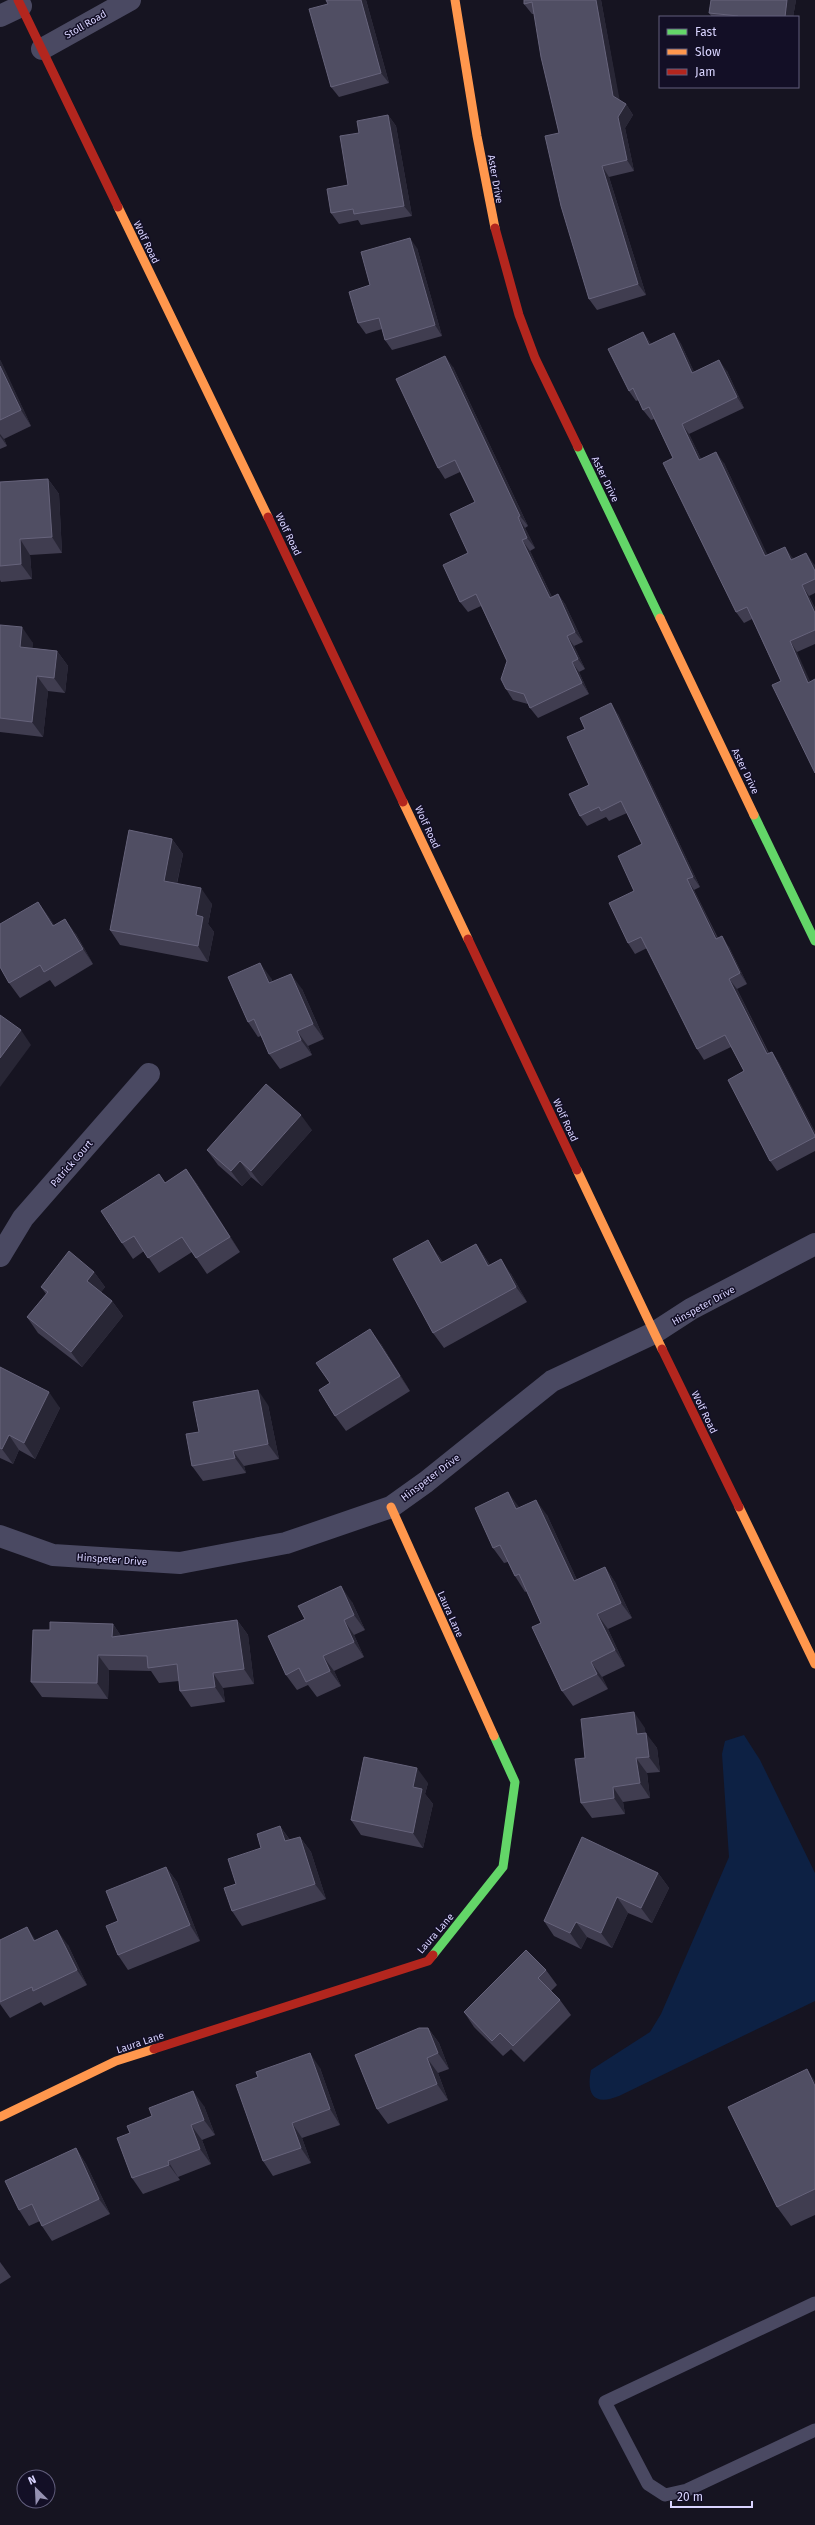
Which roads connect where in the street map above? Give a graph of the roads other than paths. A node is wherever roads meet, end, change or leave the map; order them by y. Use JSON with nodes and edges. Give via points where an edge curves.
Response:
{"nodes":[{"id":1,"x":130,"y":0,"type":"edge"},
{"id":2,"x":455,"y":0,"type":"edge"},
{"id":3,"x":19,"y":3,"type":"edge"},
{"id":4,"x":0,"y":16,"type":"edge"},
{"id":5,"x":42,"y":49,"type":"junction"},
{"id":6,"x":815,"y":941,"type":"edge"},
{"id":7,"x":149,"y":1074,"type":"dead end"},
{"id":8,"x":815,"y":1244,"type":"edge"},
{"id":9,"x":0,"y":1256,"type":"edge"},
{"id":10,"x":654,"y":1333,"type":"junction"},
{"id":11,"x":391,"y":1507,"type":"junction"},
{"id":12,"x":0,"y":1536,"type":"edge"},
{"id":13,"x":815,"y":1664,"type":"edge"},
{"id":14,"x":0,"y":2117,"type":"edge"},
{"id":15,"x":815,"y":2303,"type":"edge"},
{"id":16,"x":815,"y":2430,"type":"edge"}],
"edges":[{"from":1,"to":5,"type":"street","name":"Stoll Road"},
{"from":2,"to":6,"type":"street","name":"Aster Drive","via":[[487,198],[504,269],[519,316],[539,365]]},
{"from":3,"to":4,"type":"street"},
{"from":3,"to":5,"type":"street","name":"Wolf Road"},
{"from":5,"to":10,"type":"street","name":"Wolf Road","via":[[306,596]]},
{"from":7,"to":9,"type":"street","name":"Patrick Court","via":[[23,1218]]},
{"from":8,"to":10,"type":"street","name":"Hinspeter Drive","via":[[691,1309]]},
{"from":10,"to":11,"type":"street","name":"Hinspeter Drive","via":[[552,1381]]},
{"from":10,"to":13,"type":"street","name":"Wolf Road"},
{"from":11,"to":12,"type":"street","name":"Hinspeter Drive","via":[[286,1543],[180,1563],[53,1555]]},
{"from":11,"to":14,"type":"street","name":"Laura Lane","via":[[515,1782],[503,1868],[428,1961],[116,2061]]},
{"from":15,"to":16,"type":"lane","via":[[605,2402],[648,2484],[665,2495],[687,2490]]}]}
